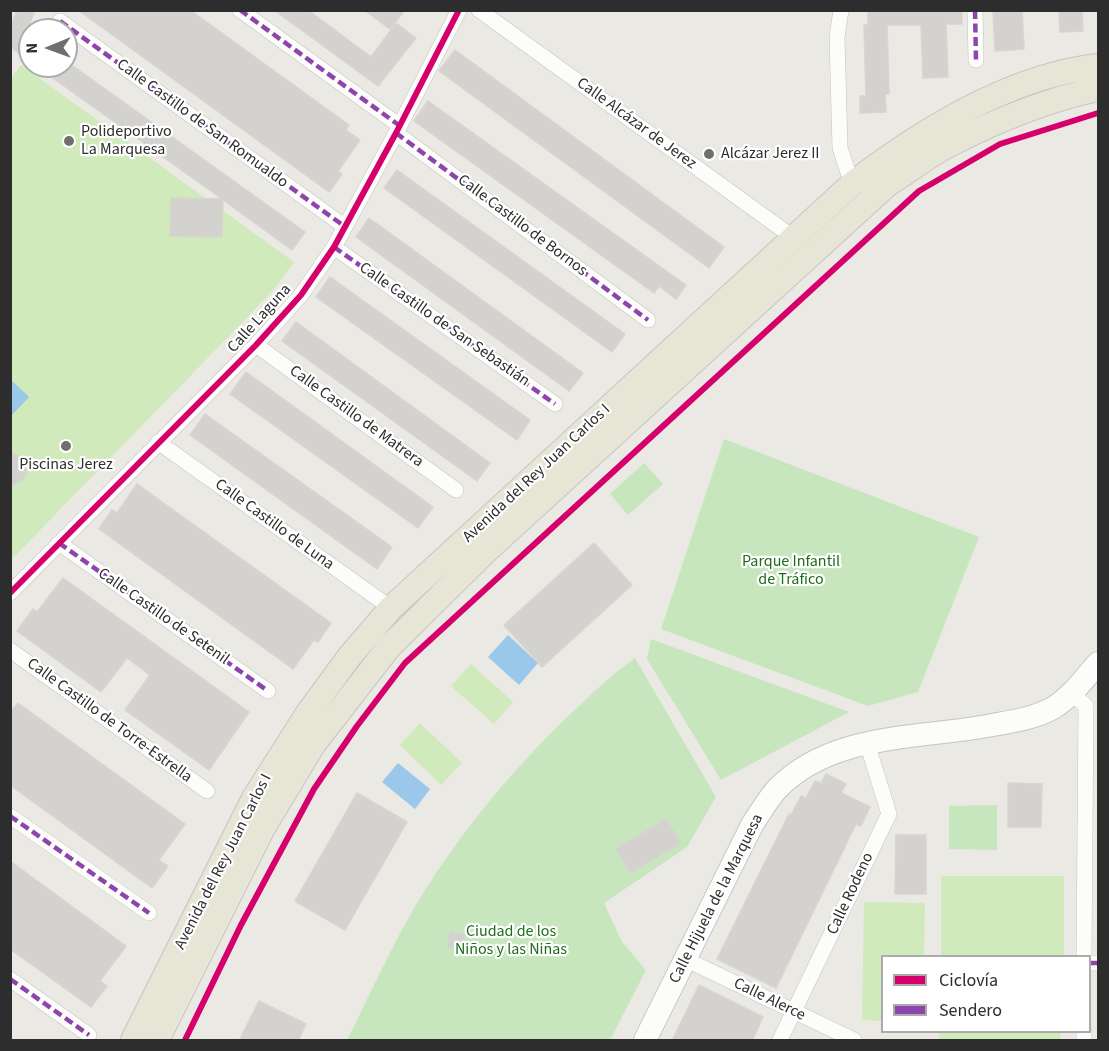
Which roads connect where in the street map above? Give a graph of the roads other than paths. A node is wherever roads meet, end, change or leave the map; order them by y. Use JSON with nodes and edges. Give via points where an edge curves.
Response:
{"nodes":[{"id":1,"x":240,"y":10,"type":"edge"},
{"id":2,"x":459,"y":10,"type":"edge"},
{"id":3,"x":479,"y":10,"type":"edge"},
{"id":4,"x":841,"y":10,"type":"edge"},
{"id":5,"x":975,"y":10,"type":"edge"},
{"id":6,"x":78,"y":34,"type":"edge"},
{"id":7,"x":976,"y":60,"type":"dead end"},
{"id":8,"x":1098,"y":66,"type":"edge"},
{"id":9,"x":1098,"y":89,"type":"edge"},
{"id":10,"x":398,"y":129,"type":"junction"},
{"id":11,"x":852,"y":184,"type":"junction"},
{"id":12,"x":344,"y":226,"type":"junction"},
{"id":13,"x":794,"y":238,"type":"junction"},
{"id":14,"x":333,"y":247,"type":"junction"},
{"id":15,"x":648,"y":320,"type":"dead end"},
{"id":16,"x":256,"y":345,"type":"junction"},
{"id":17,"x":555,"y":404,"type":"dead end"},
{"id":18,"x":158,"y":442,"type":"junction"},
{"id":19,"x":456,"y":490,"type":"dead end"},
{"id":20,"x":58,"y":543,"type":"junction"},
{"id":21,"x":10,"y":593,"type":"edge"},
{"id":22,"x":391,"y":608,"type":"junction"},
{"id":23,"x":10,"y":650,"type":"edge"},
{"id":24,"x":1098,"y":663,"type":"edge"},
{"id":25,"x":268,"y":691,"type":"dead end"},
{"id":26,"x":1085,"y":703,"type":"edge"},
{"id":27,"x":867,"y":743,"type":"junction"},
{"id":28,"x":207,"y":791,"type":"dead end"},
{"id":29,"x":10,"y":816,"type":"edge"},
{"id":30,"x":149,"y":914,"type":"dead end"},
{"id":31,"x":1084,"y":955,"type":"edge"},
{"id":32,"x":685,"y":959,"type":"junction"},
{"id":33,"x":10,"y":979,"type":"edge"},
{"id":34,"x":795,"y":1011,"type":"junction"},
{"id":35,"x":89,"y":1035,"type":"dead end"},
{"id":36,"x":133,"y":1041,"type":"edge"},
{"id":37,"x":157,"y":1041,"type":"edge"},
{"id":38,"x":645,"y":1041,"type":"edge"},
{"id":39,"x":780,"y":1041,"type":"edge"},
{"id":40,"x":854,"y":1041,"type":"edge"}],
"edges":[{"from":1,"to":10,"type":"street","name":"Calle Castillo de Bornos"},
{"from":2,"to":10,"type":"street","name":"Calle Laguna"},
{"from":3,"to":13,"type":"street","name":"Calle Alcázar de Jerez"},
{"from":4,"to":11,"type":"street","via":[[837,37],[840,148]]},
{"from":5,"to":7,"type":"street"},
{"from":6,"to":12,"type":"street","name":"Calle Castillo de San Romualdo"},
{"from":8,"to":11,"type":"main road","name":"Avenida del Rey Juan Carlos I","via":[[1043,78],[993,98],[938,125]]},
{"from":9,"to":37,"type":"main road","name":"Avenida del Rey Juan Carlos I","via":[[1015,113],[945,147],[888,184],[483,554],[389,646],[313,745],[269,819]]},
{"from":10,"to":12,"type":"street","name":"Calle Laguna"},
{"from":10,"to":15,"type":"street","name":"Calle Castillo de Bornos"},
{"from":11,"to":13,"type":"main road","name":"Avenida del Rey Juan Carlos I"},
{"from":12,"to":14,"type":"street","name":"Calle Laguna"},
{"from":13,"to":22,"type":"main road","name":"Avenida del Rey Juan Carlos I"},
{"from":14,"to":16,"type":"street","name":"Calle Laguna","via":[[301,295]]},
{"from":14,"to":17,"type":"street","name":"Calle Castillo de San Sebastián"},
{"from":16,"to":18,"type":"street","name":"Calle Laguna"},
{"from":16,"to":19,"type":"street","name":"Calle Castillo de Matrera"},
{"from":18,"to":20,"type":"street","name":"Calle Laguna"},
{"from":18,"to":22,"type":"street","name":"Calle Castillo de Luna"},
{"from":20,"to":21,"type":"street","name":"Calle Laguna"},
{"from":20,"to":25,"type":"street","name":"Calle Castillo de Setenil"},
{"from":22,"to":36,"type":"main road","name":"Avenida del Rey Juan Carlos I","via":[[308,713],[254,798]]},
{"from":23,"to":28,"type":"street","name":"Calle Castillo de Torre-Estrella"},
{"from":24,"to":26,"type":"street","name":"Calle Hijuela de la Marquesa"},
{"from":26,"to":27,"type":"street","name":"Calle Hijuela de la Marquesa","via":[[956,732]]},
{"from":26,"to":31,"type":"street"},
{"from":27,"to":32,"type":"street","name":"Calle Hijuela de la Marquesa","via":[[837,750],[805,766],[777,790],[753,823]]},
{"from":27,"to":34,"type":"street","name":"Calle Rodeno","via":[[889,814]]},
{"from":29,"to":30,"type":"street"},
{"from":32,"to":34,"type":"street","name":"Calle Alerce"},
{"from":32,"to":38,"type":"street","name":"Calle Hijuela de la Marquesa"},
{"from":33,"to":35,"type":"street"},
{"from":34,"to":39,"type":"street","name":"Calle Rodeno"},
{"from":34,"to":40,"type":"street","name":"Calle Alerce"}]}
